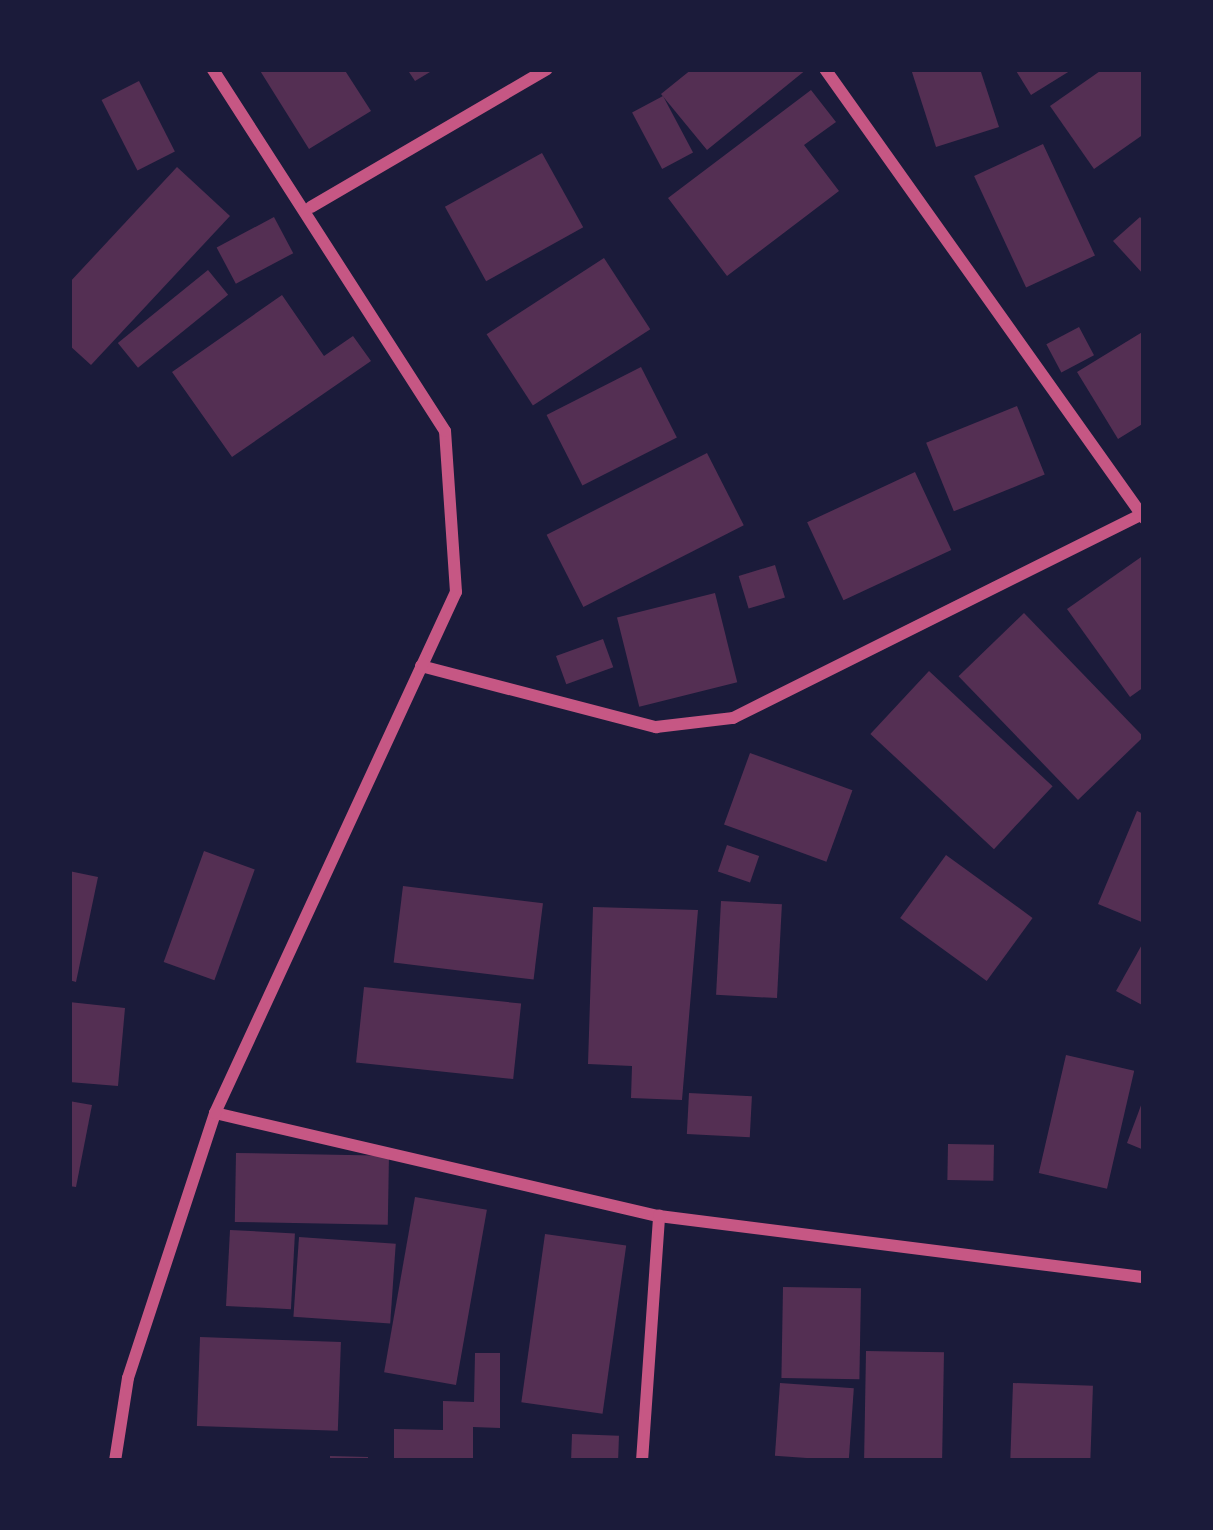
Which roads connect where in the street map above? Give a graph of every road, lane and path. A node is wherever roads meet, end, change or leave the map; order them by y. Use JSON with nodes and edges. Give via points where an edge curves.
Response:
{"nodes":[{"id":1,"x":213,"y":69,"type":"edge"},
{"id":2,"x":547,"y":69,"type":"edge"},
{"id":3,"x":825,"y":69,"type":"edge"},
{"id":4,"x":311,"y":207,"type":"junction"},
{"id":5,"x":1143,"y":517,"type":"edge"},
{"id":6,"x":422,"y":666,"type":"junction"},
{"id":7,"x":215,"y":1113,"type":"junction"},
{"id":8,"x":659,"y":1216,"type":"junction"},
{"id":9,"x":1144,"y":1277,"type":"edge"},
{"id":10,"x":115,"y":1461,"type":"edge"},
{"id":11,"x":642,"y":1461,"type":"edge"}],
"edges":[{"from":1,"to":4,"type":"street"},
{"from":2,"to":4,"type":"street"},
{"from":3,"to":5,"type":"street"},
{"from":4,"to":6,"type":"street","via":[[445,430],[456,592]]},
{"from":5,"to":6,"type":"street","via":[[733,718],[656,727]]},
{"from":6,"to":7,"type":"street"},
{"from":7,"to":8,"type":"street"},
{"from":7,"to":10,"type":"street","via":[[128,1378]]},
{"from":8,"to":9,"type":"street"},
{"from":8,"to":11,"type":"street"}]}
